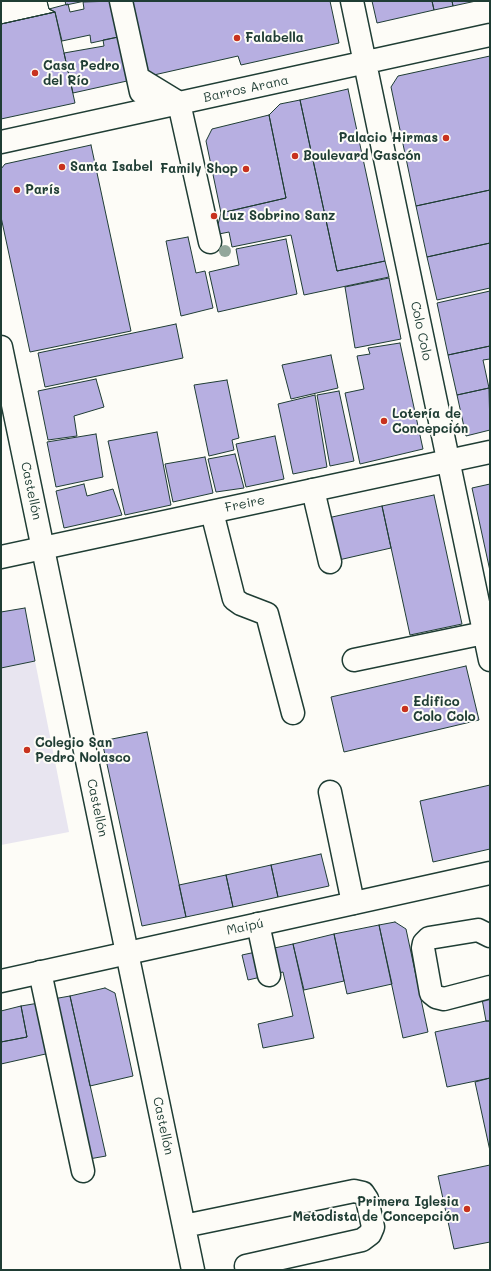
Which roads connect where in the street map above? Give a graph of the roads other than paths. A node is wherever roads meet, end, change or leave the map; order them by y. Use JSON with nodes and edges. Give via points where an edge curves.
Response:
{"nodes":[{"id":1,"x":121,"y":1,"type":"edge"},
{"id":2,"x":352,"y":1,"type":"edge"},
{"id":3,"x":490,"y":35,"type":"edge"},
{"id":4,"x":365,"y":63,"type":"junction"},
{"id":5,"x":138,"y":78,"type":"junction"},
{"id":6,"x":180,"y":103,"type":"junction"},
{"id":7,"x":146,"y":110,"type":"junction"},
{"id":8,"x":1,"y":142,"type":"edge"},
{"id":9,"x":210,"y":242,"type":"dead end"},
{"id":10,"x":1,"y":347,"type":"edge"},
{"id":11,"x":490,"y":452,"type":"edge"},
{"id":12,"x":449,"y":461,"type":"junction"},
{"id":13,"x":313,"y":490,"type":"junction"},
{"id":14,"x":212,"y":512,"type":"junction"},
{"id":15,"x":43,"y":547,"type":"junction"},
{"id":16,"x":1,"y":556,"type":"edge"},
{"id":17,"x":330,"y":562,"type":"dead end"},
{"id":18,"x":484,"y":633,"type":"junction"},
{"id":19,"x":354,"y":660,"type":"dead end"},
{"id":20,"x":490,"y":660,"type":"edge"},
{"id":21,"x":293,"y":713,"type":"dead end"},
{"id":22,"x":330,"y":792,"type":"dead end"},
{"id":23,"x":490,"y":873,"type":"edge"},
{"id":24,"x":353,"y":903,"type":"junction"},
{"id":25,"x":258,"y":924,"type":"junction"},
{"id":26,"x":490,"y":936,"type":"edge"},
{"id":27,"x":127,"y":953,"type":"junction"},
{"id":28,"x":40,"y":972,"type":"junction"},
{"id":29,"x":269,"y":975,"type":"dead end"},
{"id":30,"x":1,"y":981,"type":"edge"},
{"id":31,"x":490,"y":987,"type":"edge"},
{"id":32,"x":83,"y":1171,"type":"dead end"},
{"id":33,"x":184,"y":1226,"type":"junction"},
{"id":34,"x":246,"y":1266,"type":"dead end"},
{"id":35,"x":193,"y":1270,"type":"edge"}],
"edges":[{"from":1,"to":5,"type":"street"},
{"from":2,"to":4,"type":"street","name":"Colo Colo"},
{"from":3,"to":4,"type":"street","name":"Barros Arana"},
{"from":4,"to":6,"type":"street","name":"Barros Arana"},
{"from":4,"to":12,"type":"street","name":"Colo Colo"},
{"from":5,"to":6,"type":"street"},
{"from":5,"to":7,"type":"street"},
{"from":6,"to":7,"type":"street","name":"Barros Arana"},
{"from":6,"to":9,"type":"street"},
{"from":7,"to":8,"type":"street","name":"Barros Arana"},
{"from":10,"to":15,"type":"street","name":"Castellón"},
{"from":11,"to":12,"type":"street","name":"Freire"},
{"from":12,"to":13,"type":"street","name":"Freire"},
{"from":12,"to":18,"type":"street","name":"Colo Colo"},
{"from":13,"to":14,"type":"street","name":"Freire"},
{"from":13,"to":17,"type":"street"},
{"from":14,"to":15,"type":"street","name":"Freire"},
{"from":14,"to":21,"type":"street","via":[[234,598],[241,604],[267,614]]},
{"from":15,"to":16,"type":"street","name":"Freire"},
{"from":15,"to":27,"type":"street","name":"Castellón"},
{"from":18,"to":19,"type":"street"},
{"from":18,"to":20,"type":"street","name":"Colo Colo"},
{"from":22,"to":24,"type":"street"},
{"from":23,"to":24,"type":"street","name":"Maipú"},
{"from":24,"to":25,"type":"street","name":"Maipú"},
{"from":25,"to":27,"type":"street","name":"Maipú"},
{"from":25,"to":29,"type":"street"},
{"from":26,"to":31,"type":"street","via":[[478,930],[429,938],[423,948],[431,993],[436,997],[444,999]]},
{"from":27,"to":28,"type":"street","name":"Maipú"},
{"from":27,"to":33,"type":"street","name":"Castellón"},
{"from":28,"to":30,"type":"street","name":"Maipú"},
{"from":28,"to":32,"type":"street"},
{"from":33,"to":34,"type":"street","via":[[354,1191],[363,1194],[367,1199],[373,1227],[370,1234],[362,1240]]},
{"from":33,"to":35,"type":"street","name":"Castellón"}]}
